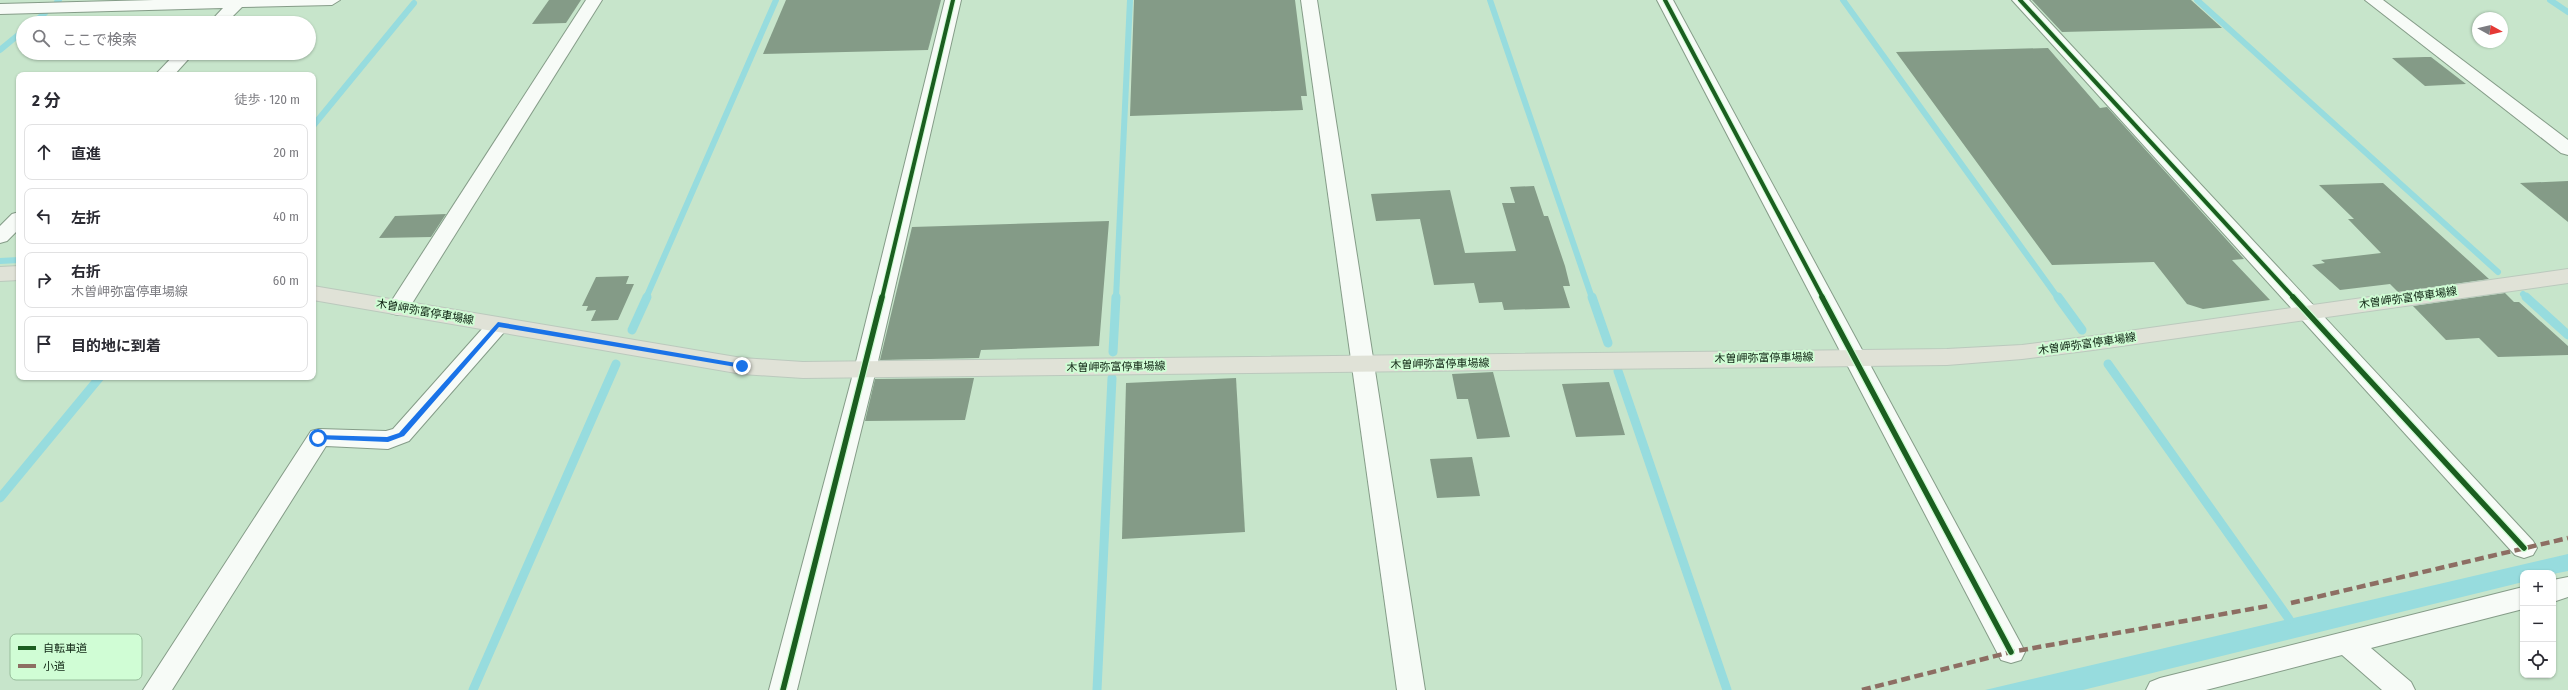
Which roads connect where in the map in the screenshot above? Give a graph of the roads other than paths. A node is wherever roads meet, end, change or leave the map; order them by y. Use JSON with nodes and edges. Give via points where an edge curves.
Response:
{"nodes":[{"id":1,"x":332,"y":0,"type":"edge"},
{"id":2,"x":594,"y":0,"type":"edge"},
{"id":3,"x":953,"y":0,"type":"edge"},
{"id":4,"x":1309,"y":0,"type":"edge"},
{"id":5,"x":1665,"y":0,"type":"edge"},
{"id":6,"x":2020,"y":0,"type":"edge"},
{"id":7,"x":2374,"y":0,"type":"edge"},
{"id":8,"x":239,"y":1,"type":"edge"},
{"id":9,"x":0,"y":9,"type":"edge"},
{"id":10,"x":224,"y":16,"type":"edge"},
{"id":11,"x":179,"y":60,"type":"edge"},
{"id":12,"x":167,"y":72,"type":"edge"},
{"id":13,"x":2568,"y":149,"type":"edge"},
{"id":14,"x":16,"y":221,"type":"edge"},
{"id":15,"x":0,"y":237,"type":"edge"},
{"id":16,"x":16,"y":273,"type":"edge"},
{"id":17,"x":0,"y":274,"type":"edge"},
{"id":18,"x":2568,"y":276,"type":"edge"},
{"id":19,"x":316,"y":294,"type":"edge"},
{"id":20,"x":398,"y":308,"type":"junction"},
{"id":21,"x":2307,"y":313,"type":"junction"},
{"id":22,"x":498,"y":324,"type":"junction"},
{"id":23,"x":1856,"y":357,"type":"junction"},
{"id":24,"x":1362,"y":365,"type":"junction"},
{"id":25,"x":865,"y":370,"type":"junction"},
{"id":26,"x":2524,"y":548,"type":"dead end"},
{"id":27,"x":2568,"y":587,"type":"edge"},
{"id":28,"x":2556,"y":590,"type":"edge"},
{"id":29,"x":2520,"y":599,"type":"edge"},
{"id":30,"x":2347,"y":643,"type":"junction"},
{"id":31,"x":2011,"y":652,"type":"dead end"},
{"id":32,"x":157,"y":690,"type":"edge"},
{"id":33,"x":783,"y":690,"type":"edge"},
{"id":34,"x":1411,"y":690,"type":"edge"},
{"id":35,"x":2160,"y":690,"type":"edge"},
{"id":36,"x":2401,"y":690,"type":"edge"}],
"edges":[{"from":1,"to":8,"type":"street"},
{"from":2,"to":20,"type":"street"},
{"from":3,"to":25,"type":"street"},
{"from":4,"to":24,"type":"street"},
{"from":5,"to":23,"type":"street"},
{"from":6,"to":21,"type":"street"},
{"from":7,"to":13,"type":"street"},
{"from":8,"to":9,"type":"street"},
{"from":8,"to":10,"type":"street"},
{"from":11,"to":12,"type":"street"},
{"from":14,"to":15,"type":"street"},
{"from":16,"to":17,"type":"main road"},
{"from":18,"to":21,"type":"main road","name":"木曽岬弥富停車場線"},
{"from":19,"to":20,"type":"main road","name":"木曽岬弥富停車場線"},
{"from":20,"to":22,"type":"main road","name":"木曽岬弥富停車場線"},
{"from":21,"to":23,"type":"main road","name":"木曽岬弥富停車場線","via":[[2022,352],[1947,357]]},
{"from":21,"to":26,"type":"street"},
{"from":22,"to":25,"type":"main road","name":"木曽岬弥富停車場線","via":[[742,366],[803,370]]},
{"from":22,"to":32,"type":"street","via":[[402,435],[388,440],[318,438]]},
{"from":23,"to":24,"type":"main road","name":"木曽岬弥富停車場線"},
{"from":23,"to":31,"type":"street"},
{"from":24,"to":25,"type":"main road","name":"木曽岬弥富停車場線"},
{"from":24,"to":34,"type":"street"},
{"from":25,"to":33,"type":"street"},
{"from":27,"to":28,"type":"street"},
{"from":29,"to":30,"type":"street"},
{"from":30,"to":35,"type":"street"},
{"from":30,"to":36,"type":"street"}]}
